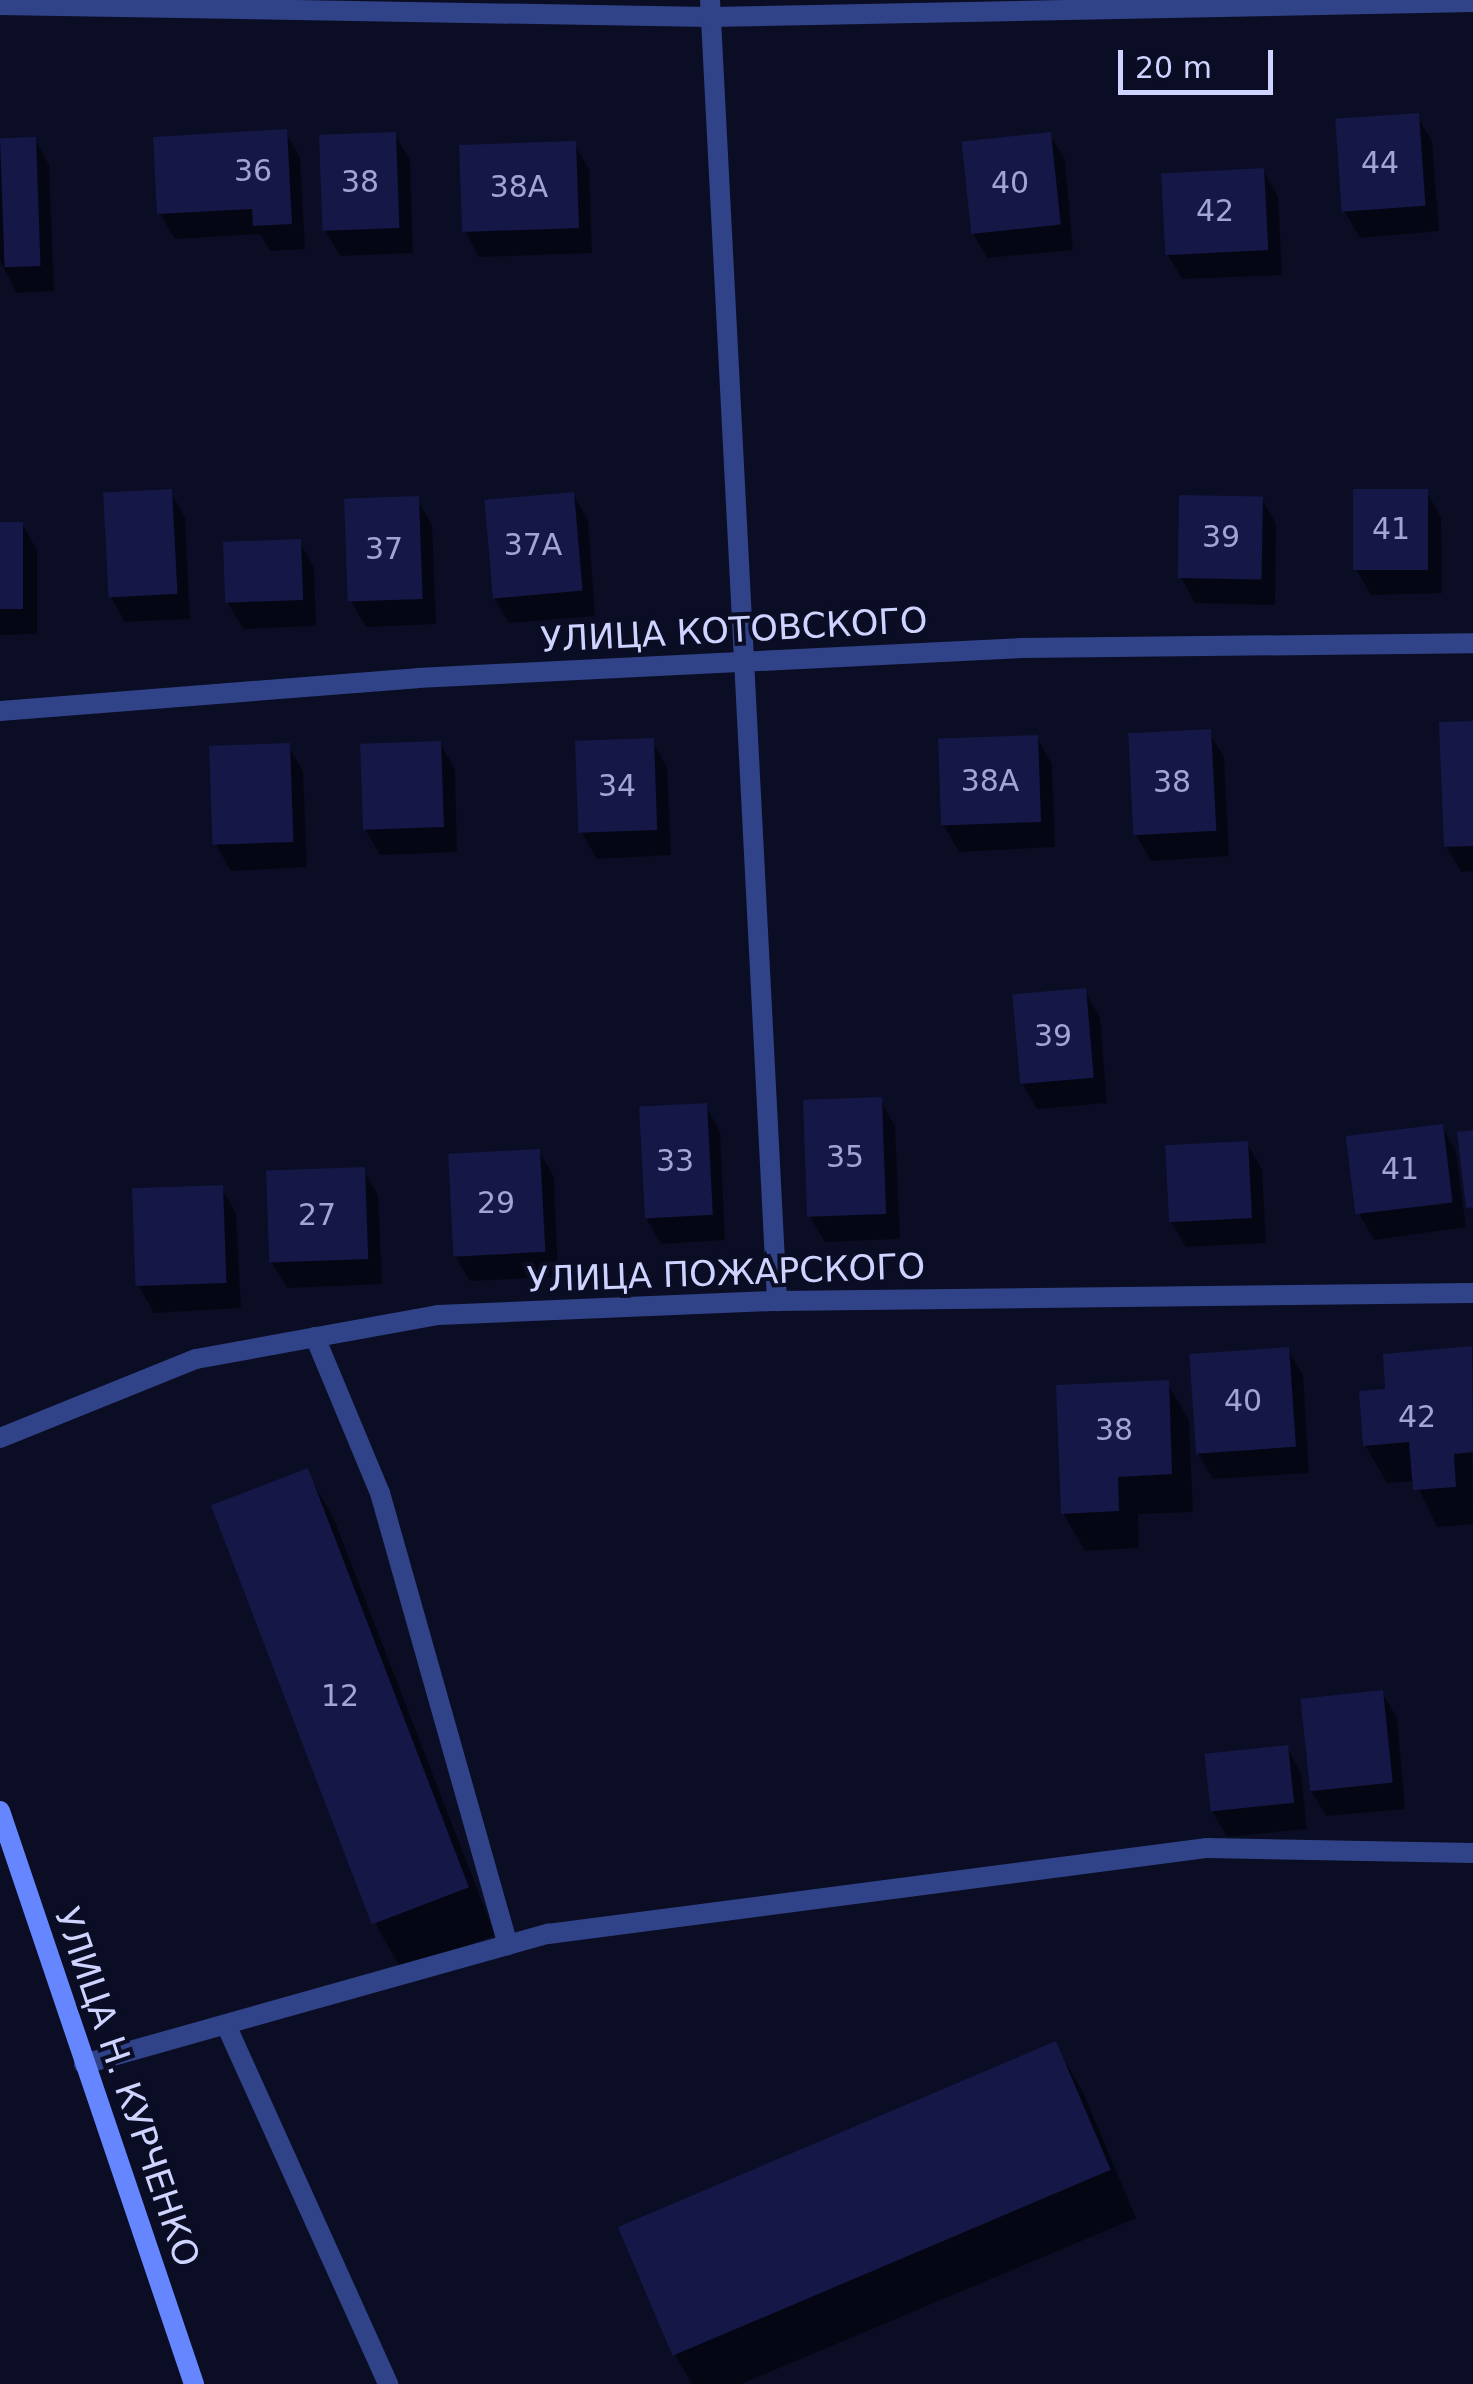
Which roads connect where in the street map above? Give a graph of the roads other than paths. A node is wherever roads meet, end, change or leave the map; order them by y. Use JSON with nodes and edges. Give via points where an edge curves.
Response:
{"nodes":[{"id":1,"x":1473,"y":2,"type":"edge"},
{"id":2,"x":0,"y":4,"type":"edge"},
{"id":3,"x":710,"y":8,"type":"edge"},
{"id":4,"x":1473,"y":642,"type":"edge"},
{"id":5,"x":742,"y":663,"type":"junction"},
{"id":6,"x":0,"y":711,"type":"edge"},
{"id":7,"x":1473,"y":1292,"type":"edge"},
{"id":8,"x":777,"y":1301,"type":"junction"},
{"id":9,"x":315,"y":1337,"type":"junction"},
{"id":10,"x":0,"y":1438,"type":"edge"},
{"id":11,"x":0,"y":1811,"type":"edge"},
{"id":12,"x":1473,"y":1853,"type":"edge"},
{"id":13,"x":508,"y":1945,"type":"junction"},
{"id":14,"x":228,"y":2026,"type":"junction"},
{"id":15,"x":84,"y":2064,"type":"junction"},
{"id":16,"x":194,"y":2384,"type":"edge"},
{"id":17,"x":388,"y":2384,"type":"edge"}],
"edges":[{"from":1,"to":3,"type":"street"},
{"from":2,"to":3,"type":"street"},
{"from":3,"to":5,"type":"street"},
{"from":4,"to":5,"type":"street","name":"УЛИЦА КОТОВСКОГО","via":[[1021,648]]},
{"from":5,"to":6,"type":"street","name":"УЛИЦА КОТОВСКОГО","via":[[416,678]]},
{"from":5,"to":8,"type":"street"},
{"from":7,"to":8,"type":"street","name":"УЛИЦА ПОЖАРСКОГО"},
{"from":8,"to":9,"type":"street","name":"УЛИЦА ПОЖАРСКОГО","via":[[438,1316]]},
{"from":9,"to":10,"type":"street","name":"УЛИЦА ПОЖАРСКОГО","via":[[196,1359]]},
{"from":9,"to":13,"type":"street","via":[[380,1493]]},
{"from":11,"to":15,"type":"main road","name":"УЛИЦА Н. КУРЧЕНКО"},
{"from":12,"to":13,"type":"street","via":[[1207,1848]]},
{"from":13,"to":14,"type":"street"},
{"from":14,"to":15,"type":"street"},
{"from":14,"to":17,"type":"street"},
{"from":15,"to":16,"type":"main road","name":"УЛИЦА Н. КУРЧЕНКО"}]}
